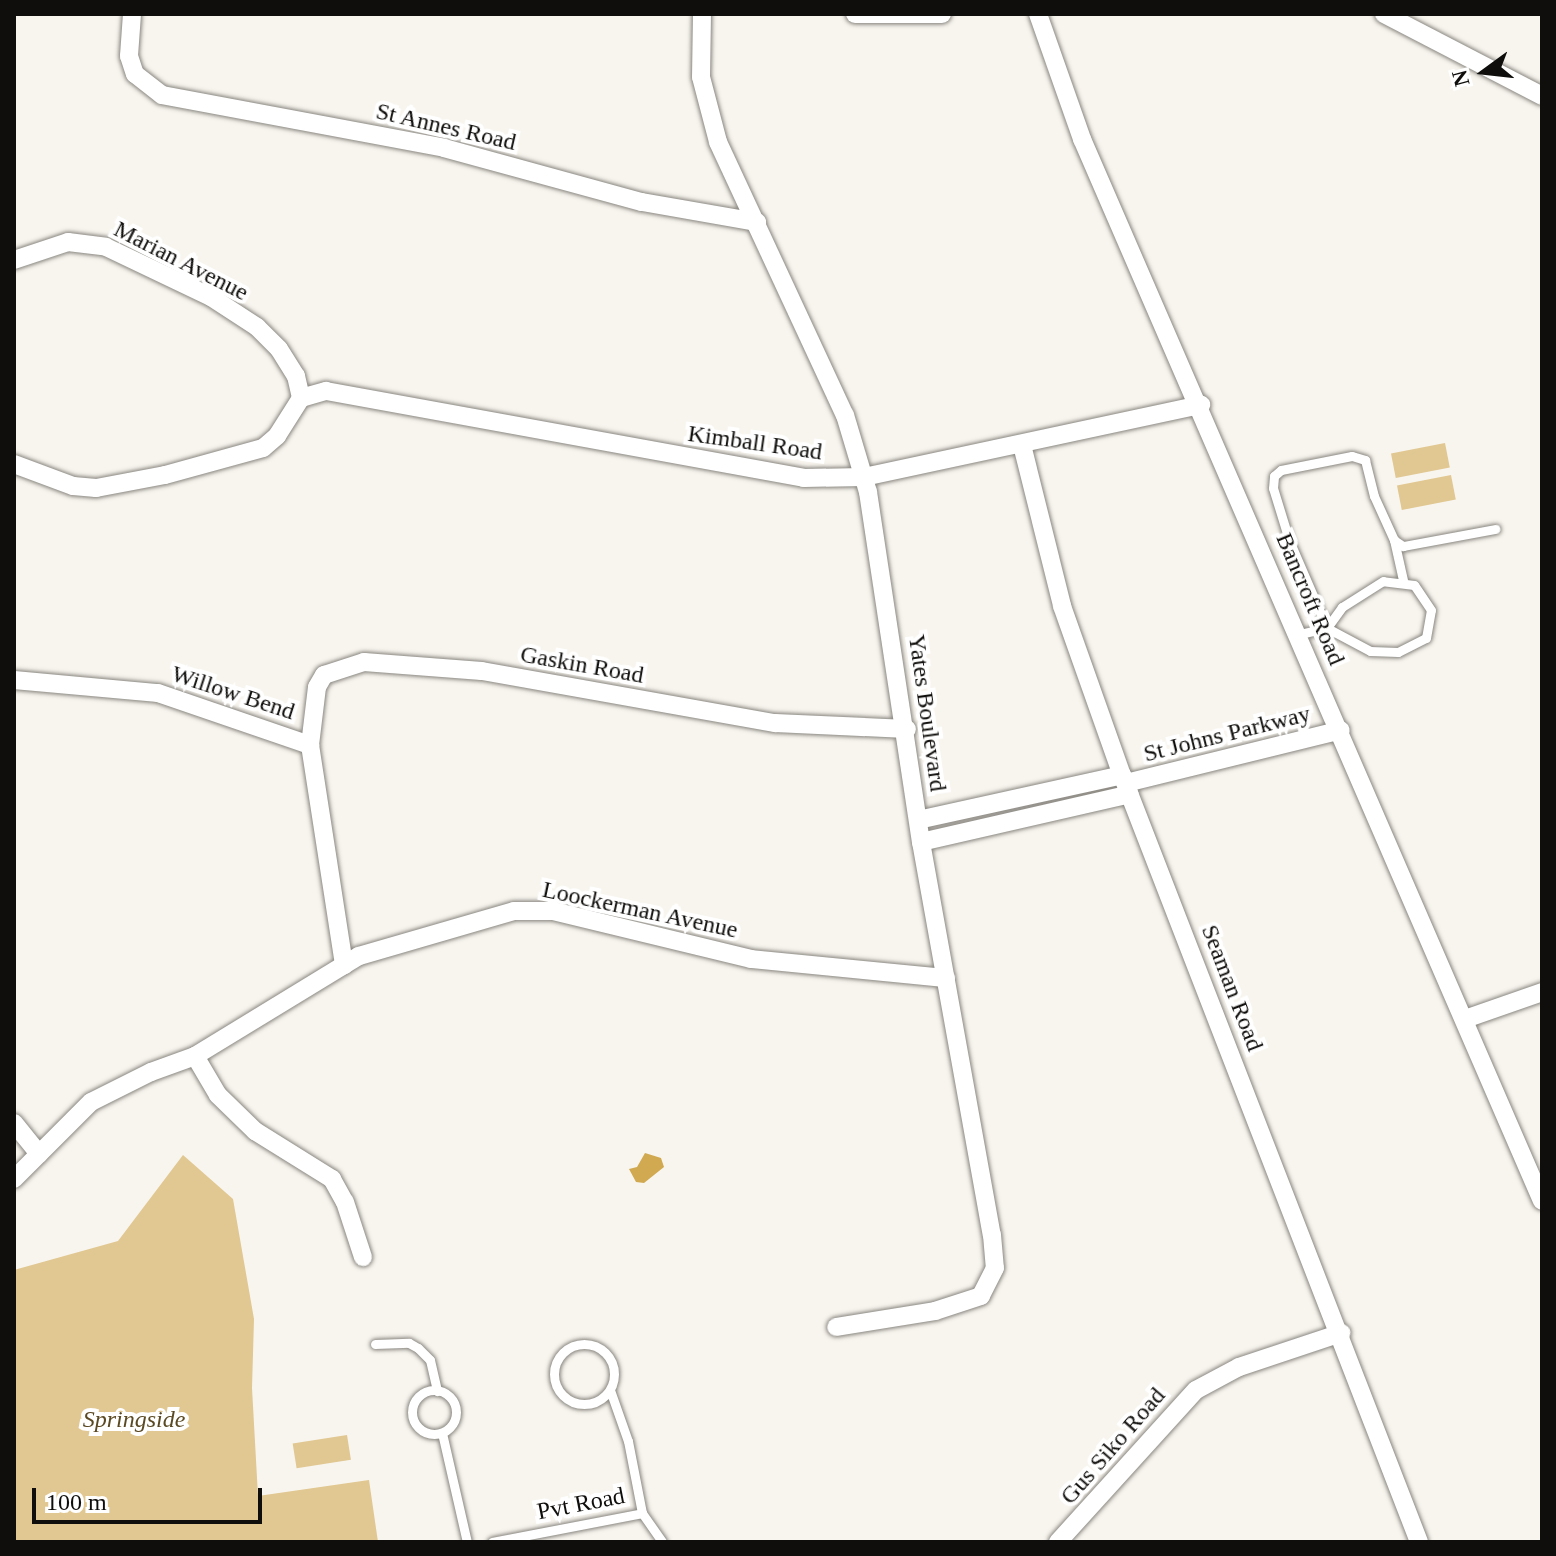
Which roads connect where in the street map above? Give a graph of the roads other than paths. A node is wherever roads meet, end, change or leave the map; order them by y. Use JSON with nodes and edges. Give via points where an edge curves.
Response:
{"nodes":[{"id":1,"x":132,"y":14,"type":"edge"},
{"id":2,"x":702,"y":14,"type":"edge"},
{"id":3,"x":855,"y":14,"type":"edge"},
{"id":4,"x":942,"y":14,"type":"edge"},
{"id":5,"x":1038,"y":14,"type":"edge"},
{"id":6,"x":1384,"y":14,"type":"edge"},
{"id":7,"x":1542,"y":96,"type":"edge"},
{"id":8,"x":757,"y":222,"type":"junction"},
{"id":9,"x":14,"y":260,"type":"edge"},
{"id":10,"x":301,"y":398,"type":"junction"},
{"id":11,"x":1201,"y":405,"type":"junction"},
{"id":12,"x":1022,"y":445,"type":"junction"},
{"id":13,"x":14,"y":464,"type":"edge"},
{"id":14,"x":864,"y":477,"type":"junction"},
{"id":15,"x":1495,"y":529,"type":"dead end"},
{"id":16,"x":1394,"y":540,"type":"junction"},
{"id":17,"x":1403,"y":580,"type":"junction"},
{"id":18,"x":1327,"y":628,"type":"junction"},
{"id":19,"x":1300,"y":634,"type":"junction"},
{"id":20,"x":14,"y":680,"type":"edge"},
{"id":21,"x":907,"y":729,"type":"junction"},
{"id":22,"x":1341,"y":730,"type":"junction"},
{"id":23,"x":310,"y":745,"type":"junction"},
{"id":24,"x":1126,"y":784,"type":"junction"},
{"id":25,"x":918,"y":820,"type":"junction"},
{"id":26,"x":921,"y":842,"type":"junction"},
{"id":27,"x":344,"y":965,"type":"junction"},
{"id":28,"x":946,"y":978,"type":"junction"},
{"id":29,"x":1542,"y":992,"type":"edge"},
{"id":30,"x":1465,"y":1019,"type":"junction"},
{"id":31,"x":195,"y":1056,"type":"junction"},
{"id":32,"x":14,"y":1123,"type":"edge"},
{"id":33,"x":39,"y":1154,"type":"junction"},
{"id":34,"x":14,"y":1179,"type":"edge"},
{"id":35,"x":1542,"y":1201,"type":"edge"},
{"id":36,"x":363,"y":1257,"type":"dead end"},
{"id":37,"x":836,"y":1327,"type":"dead end"},
{"id":38,"x":1341,"y":1333,"type":"junction"},
{"id":39,"x":375,"y":1344,"type":"dead end"},
{"id":40,"x":610,"y":1390,"type":"junction"},
{"id":41,"x":437,"y":1391,"type":"junction"},
{"id":42,"x":442,"y":1433,"type":"junction"},
{"id":43,"x":642,"y":1513,"type":"junction"},
{"id":44,"x":467,"y":1542,"type":"edge"},
{"id":45,"x":492,"y":1542,"type":"edge"},
{"id":46,"x":662,"y":1542,"type":"edge"},
{"id":47,"x":1058,"y":1542,"type":"edge"},
{"id":48,"x":1419,"y":1542,"type":"edge"}],
"edges":[{"from":1,"to":8,"type":"street","name":"St Annes Road","via":[[133,67],[141,82],[162,95],[444,148],[642,202]]},
{"from":2,"to":8,"type":"street","name":"Yates Boulevard","via":[[706,105]]},
{"from":3,"to":4,"type":"street"},
{"from":5,"to":11,"type":"street","name":"Bancroft Road","via":[[1082,139]]},
{"from":6,"to":7,"type":"street"},
{"from":8,"to":14,"type":"street","name":"Yates Boulevard","via":[[845,415]]},
{"from":9,"to":10,"type":"street","name":"Marian Avenue","via":[[82,241],[198,291],[257,327],[279,349],[296,376]]},
{"from":10,"to":13,"type":"street","via":[[263,448],[165,475],[96,488],[73,486]]},
{"from":10,"to":14,"type":"street","name":"Kimball Road","via":[[326,391],[758,473]]},
{"from":11,"to":12,"type":"street","name":"Kimball Road"},
{"from":11,"to":19,"type":"street","name":"Bancroft Road"},
{"from":12,"to":14,"type":"street","name":"Kimball Road"},
{"from":12,"to":24,"type":"street","name":"Seaman Road","via":[[1062,606]]},
{"from":14,"to":21,"type":"street","name":"Yates Boulevard"},
{"from":15,"to":16,"type":"lane","via":[[1403,546]]},
{"from":16,"to":17,"type":"lane"},
{"from":16,"to":18,"type":"lane","via":[[1365,460],[1352,456],[1274,476],[1289,540]]},
{"from":17,"to":18,"type":"lane","via":[[1368,587],[1342,607]]},
{"from":17,"to":18,"type":"lane","via":[[1427,598],[1431,610],[1426,638],[1417,646],[1370,651]]},
{"from":18,"to":19,"type":"lane"},
{"from":19,"to":22,"type":"street","name":"Bancroft Road"},
{"from":20,"to":23,"type":"street","name":"Willow Bend","via":[[158,693]]},
{"from":21,"to":23,"type":"street","name":"Gaskin Road","via":[[775,723],[482,671],[364,662],[324,675],[317,687]]},
{"from":21,"to":25,"type":"street","name":"Yates Boulevard"},
{"from":22,"to":24,"type":"street","name":"St Johns Parkway"},
{"from":22,"to":30,"type":"street","name":"Bancroft Road"},
{"from":23,"to":27,"type":"street","name":"Willow Bend"},
{"from":24,"to":25,"type":"street","name":"St Johns Parkway"},
{"from":24,"to":26,"type":"street","name":"St Johns Parkway"},
{"from":24,"to":38,"type":"street","name":"Seaman Road"},
{"from":25,"to":26,"type":"street","name":"Yates Boulevard"},
{"from":26,"to":28,"type":"street","name":"Yates Boulevard"},
{"from":27,"to":28,"type":"street","name":"Loockerman Avenue","via":[[406,939],[531,909],[751,959]]},
{"from":27,"to":31,"type":"street","name":"Loockerman Avenue"},
{"from":28,"to":37,"type":"street","name":"Yates Boulevard","via":[[992,1235],[991,1284],[981,1296],[961,1304]]},
{"from":29,"to":30,"type":"street"},
{"from":30,"to":35,"type":"street","name":"Bancroft Road"},
{"from":31,"to":33,"type":"street","name":"Loockerman Avenue","via":[[102,1095]]},
{"from":31,"to":36,"type":"street","via":[[218,1095],[273,1146],[332,1179]]},
{"from":32,"to":33,"type":"street"},
{"from":33,"to":34,"type":"street","name":"Loockerman Avenue"},
{"from":38,"to":47,"type":"street","name":"Gus Siko Road","via":[[1239,1367],[1196,1390]]},
{"from":38,"to":48,"type":"street","name":"Seaman Road"},
{"from":39,"to":41,"type":"lane","via":[[409,1343],[418,1348],[430,1360]]},
{"from":40,"to":40,"type":"lane","via":[[612,1361],[598,1346],[578,1344],[556,1363],[555,1382],[566,1399],[585,1404]]},
{"from":40,"to":43,"type":"lane","via":[[628,1441]]},
{"from":41,"to":42,"type":"lane","via":[[450,1397],[456,1410]]},
{"from":41,"to":42,"type":"lane","via":[[418,1398],[412,1411],[421,1430]]},
{"from":42,"to":44,"type":"lane"},
{"from":43,"to":45,"type":"lane","name":"Pvt Road"},
{"from":43,"to":46,"type":"lane","name":"Pvt Road"}]}
